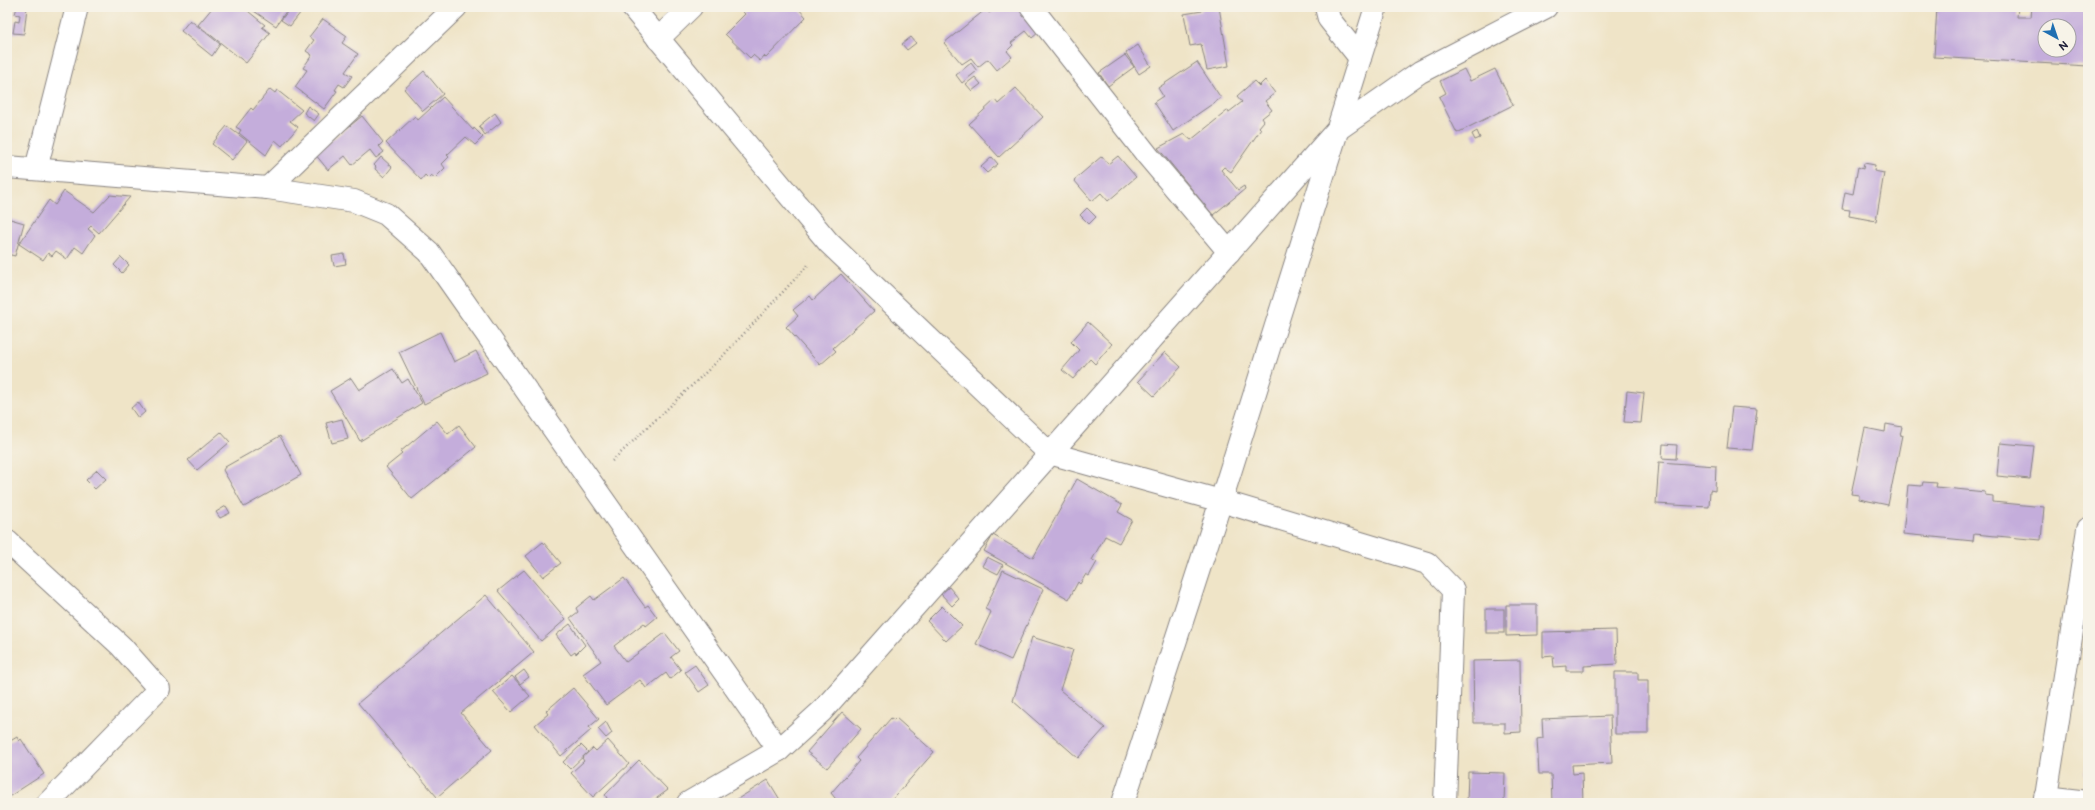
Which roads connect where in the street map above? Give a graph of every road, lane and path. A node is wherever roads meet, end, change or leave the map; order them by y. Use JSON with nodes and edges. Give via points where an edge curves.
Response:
{"nodes":[{"id":1,"x":77,"y":7,"type":"edge"},
{"id":2,"x":456,"y":7,"type":"edge"},
{"id":3,"x":632,"y":7,"type":"edge"},
{"id":4,"x":691,"y":7,"type":"edge"},
{"id":5,"x":1031,"y":7,"type":"edge"},
{"id":6,"x":1326,"y":7,"type":"edge"},
{"id":7,"x":1376,"y":7,"type":"edge"},
{"id":8,"x":1546,"y":7,"type":"edge"},
{"id":9,"x":658,"y":39,"type":"junction"},
{"id":10,"x":1360,"y":58,"type":"junction"},
{"id":11,"x":1337,"y":130,"type":"junction"},
{"id":12,"x":7,"y":167,"type":"edge"},
{"id":13,"x":36,"y":169,"type":"junction"},
{"id":14,"x":268,"y":188,"type":"junction"},
{"id":15,"x":829,"y":243,"type":"junction"},
{"id":16,"x":1229,"y":252,"type":"junction"},
{"id":17,"x":1049,"y":453,"type":"junction"},
{"id":18,"x":590,"y":481,"type":"junction"},
{"id":19,"x":1221,"y":501,"type":"junction"},
{"id":20,"x":2088,"y":529,"type":"edge"},
{"id":21,"x":7,"y":541,"type":"edge"},
{"id":22,"x":779,"y":750,"type":"junction"},
{"id":23,"x":2045,"y":800,"type":"edge"},
{"id":24,"x":2088,"y":802,"type":"edge"},
{"id":25,"x":48,"y":803,"type":"edge"},
{"id":26,"x":688,"y":803,"type":"edge"},
{"id":27,"x":1123,"y":803,"type":"edge"},
{"id":28,"x":1445,"y":803,"type":"edge"}],
"edges":[{"from":1,"to":13,"type":"street"},
{"from":2,"to":14,"type":"street"},
{"from":3,"to":9,"type":"street"},
{"from":4,"to":9,"type":"street"},
{"from":5,"to":16,"type":"street","via":[[1148,156]]},
{"from":6,"to":10,"type":"street","via":[[1329,19]]},
{"from":7,"to":10,"type":"street"},
{"from":8,"to":11,"type":"street","via":[[1420,72]]},
{"from":9,"to":15,"type":"street"},
{"from":10,"to":11,"type":"street"},
{"from":11,"to":16,"type":"street"},
{"from":11,"to":19,"type":"street"},
{"from":12,"to":13,"type":"street"},
{"from":13,"to":14,"type":"street"},
{"from":14,"to":18,"type":"street","via":[[354,201],[386,214],[429,252]]},
{"from":15,"to":17,"type":"street"},
{"from":15,"to":18,"type":"path","via":[[721,358]]},
{"from":16,"to":17,"type":"street"},
{"from":17,"to":19,"type":"street"},
{"from":17,"to":22,"type":"street","via":[[822,711]]},
{"from":18,"to":22,"type":"street"},
{"from":19,"to":27,"type":"street"},
{"from":19,"to":28,"type":"street","via":[[1427,563],[1453,590]]},
{"from":20,"to":23,"type":"street"},
{"from":21,"to":25,"type":"street","via":[[121,646],[159,689]]},
{"from":22,"to":26,"type":"street"},
{"from":23,"to":24,"type":"street"}]}
